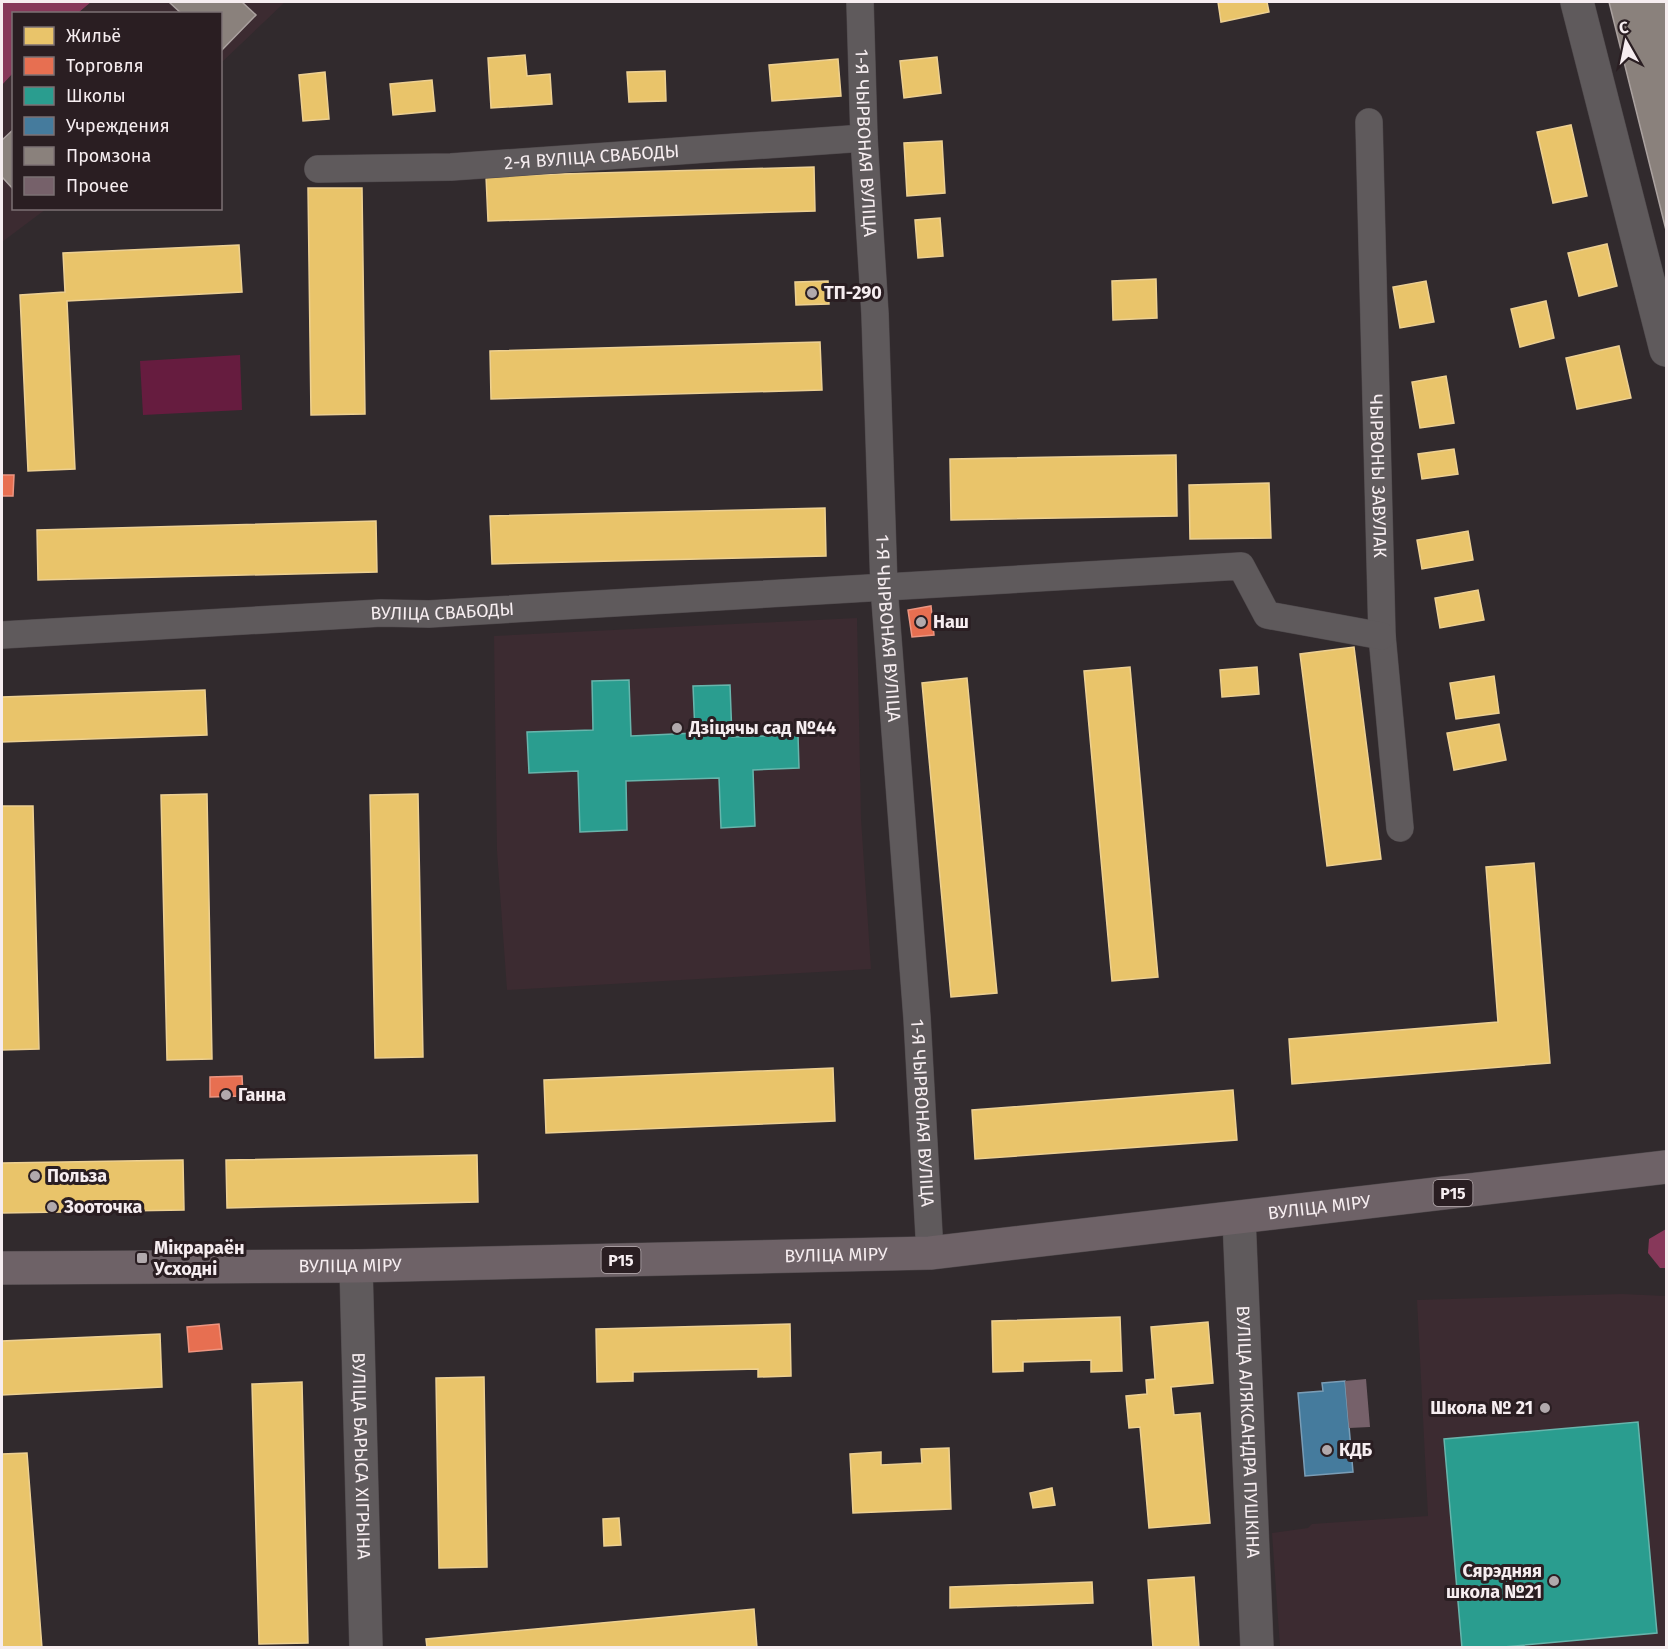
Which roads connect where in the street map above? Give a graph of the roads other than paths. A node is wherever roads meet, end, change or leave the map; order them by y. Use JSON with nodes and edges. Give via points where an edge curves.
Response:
{"nodes":[{"id":1,"x":860,"y":2,"type":"edge"},
{"id":2,"x":1577,"y":2,"type":"edge"},
{"id":3,"x":1369,"y":122,"type":"dead end"},
{"id":4,"x":864,"y":138,"type":"junction"},
{"id":5,"x":318,"y":169,"type":"dead end"},
{"id":6,"x":1666,"y":350,"type":"edge"},
{"id":7,"x":884,"y":587,"type":"junction"},
{"id":8,"x":2,"y":635,"type":"edge"},
{"id":9,"x":1382,"y":636,"type":"junction"},
{"id":10,"x":1400,"y":828,"type":"dead end"},
{"id":11,"x":1666,"y":1167,"type":"edge"},
{"id":12,"x":1239,"y":1218,"type":"junction"},
{"id":13,"x":930,"y":1253,"type":"junction"},
{"id":14,"x":356,"y":1266,"type":"junction"},
{"id":15,"x":2,"y":1268,"type":"edge"},
{"id":16,"x":366,"y":1647,"type":"edge"},
{"id":17,"x":1257,"y":1647,"type":"edge"}],
"edges":[{"from":1,"to":4,"type":"street","name":"1-Я ЧЫРВОНАЯ ВУЛІЦА"},
{"from":2,"to":6,"type":"street"},
{"from":3,"to":9,"type":"street","name":"ЧЫРВОНЫ ЗАВУЛАК"},
{"from":4,"to":5,"type":"street","name":"2-Я ВУЛІЦА СВАБОДЫ","via":[[451,166]]},
{"from":4,"to":7,"type":"street","name":"1-Я ЧЫРВОНАЯ ВУЛІЦА","via":[[875,314]]},
{"from":7,"to":8,"type":"street","name":"ВУЛІЦА СВАБОДЫ"},
{"from":7,"to":9,"type":"street","name":"ВУЛІЦА СВАБОДЫ","via":[[1241,566],[1267,615]]},
{"from":7,"to":13,"type":"street","name":"1-Я ЧЫРВОНАЯ ВУЛІЦА","via":[[917,1018]]},
{"from":9,"to":10,"type":"street","name":"ЧЫРВОНЫ ЗАВУЛАК"},
{"from":11,"to":12,"type":"main road","name":"ВУЛІЦА МІРУ","number":"Р15"},
{"from":12,"to":13,"type":"main road","name":"ВУЛІЦА МІРУ","number":"Р15"},
{"from":12,"to":17,"type":"street","name":"ВУЛІЦА АЛЯКСАНДРА ПУШКІНА"},
{"from":13,"to":14,"type":"main road","name":"ВУЛІЦА МІРУ","number":"Р15"},
{"from":14,"to":15,"type":"main road","name":"ВУЛІЦА МІРУ","number":"Р15"},
{"from":14,"to":16,"type":"street","name":"ВУЛІЦА БАРЫСА ХІГРЫНА"}]}
